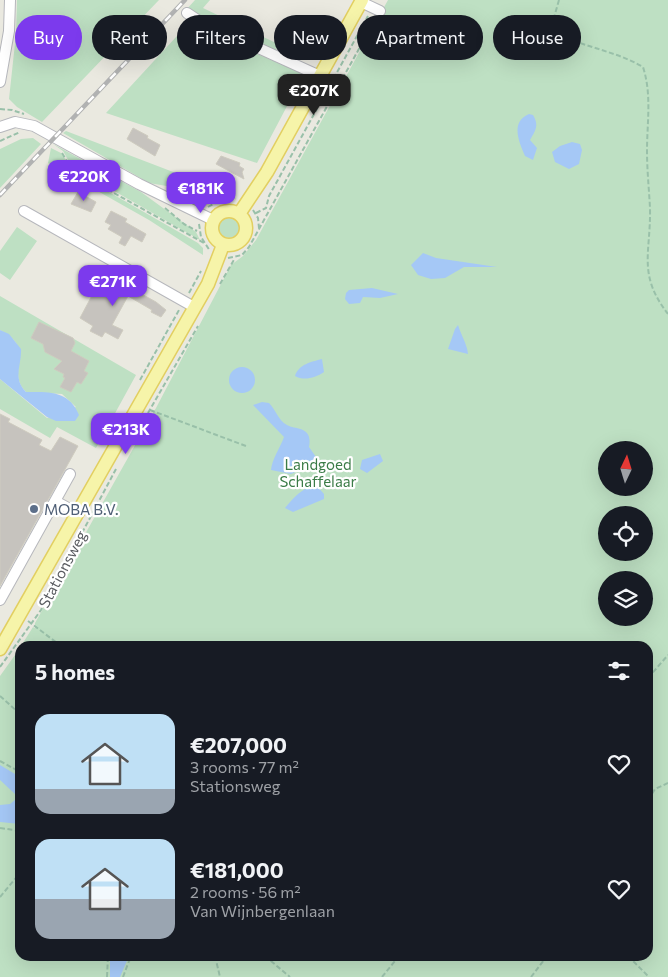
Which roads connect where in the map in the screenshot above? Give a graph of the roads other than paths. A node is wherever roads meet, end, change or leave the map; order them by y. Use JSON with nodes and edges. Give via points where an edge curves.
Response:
{"nodes":[{"id":1,"x":10,"y":0,"type":"edge"},
{"id":2,"x":361,"y":1,"type":"edge"},
{"id":3,"x":376,"y":10,"type":"road end"},
{"id":4,"x":187,"y":13,"type":"dead end"},
{"id":5,"x":320,"y":76,"type":"junction"},
{"id":6,"x":0,"y":82,"type":"edge"},
{"id":7,"x":0,"y":125,"type":"edge"},
{"id":8,"x":24,"y":211,"type":"dead end"},
{"id":9,"x":239,"y":214,"type":"junction"},
{"id":10,"x":213,"y":220,"type":"junction"},
{"id":11,"x":223,"y":245,"type":"junction"},
{"id":12,"x":194,"y":308,"type":"junction"},
{"id":13,"x":70,"y":474,"type":"dead end"},
{"id":14,"x":55,"y":501,"type":"junction"},
{"id":15,"x":77,"y":513,"type":"junction"},
{"id":16,"x":0,"y":600,"type":"edge"},
{"id":17,"x":0,"y":649,"type":"edge"}],
"edges":[{"from":1,"to":6,"type":"street","via":[[9,31]]},
{"from":2,"to":3,"type":"street"},
{"from":2,"to":5,"type":"main road"},
{"from":4,"to":5,"type":"street"},
{"from":5,"to":9,"type":"main road","via":[[267,172]]},
{"from":7,"to":10,"type":"street","via":[[15,122],[34,126],[139,184]]},
{"from":8,"to":12,"type":"street"},
{"from":9,"to":10,"type":"main road","via":[[225,211]]},
{"from":9,"to":11,"type":"main road","via":[[246,223],[246,234],[234,245]]},
{"from":10,"to":11,"type":"main road","via":[[212,235]]},
{"from":11,"to":12,"type":"main road","name":"Stationsweg","via":[[208,284]]},
{"from":12,"to":15,"type":"main road","name":"Stationsweg"},
{"from":13,"to":14,"type":"street"},
{"from":14,"to":15,"type":"street"},
{"from":14,"to":16,"type":"street"},
{"from":15,"to":17,"type":"main road","name":"Stationsweg"}]}
